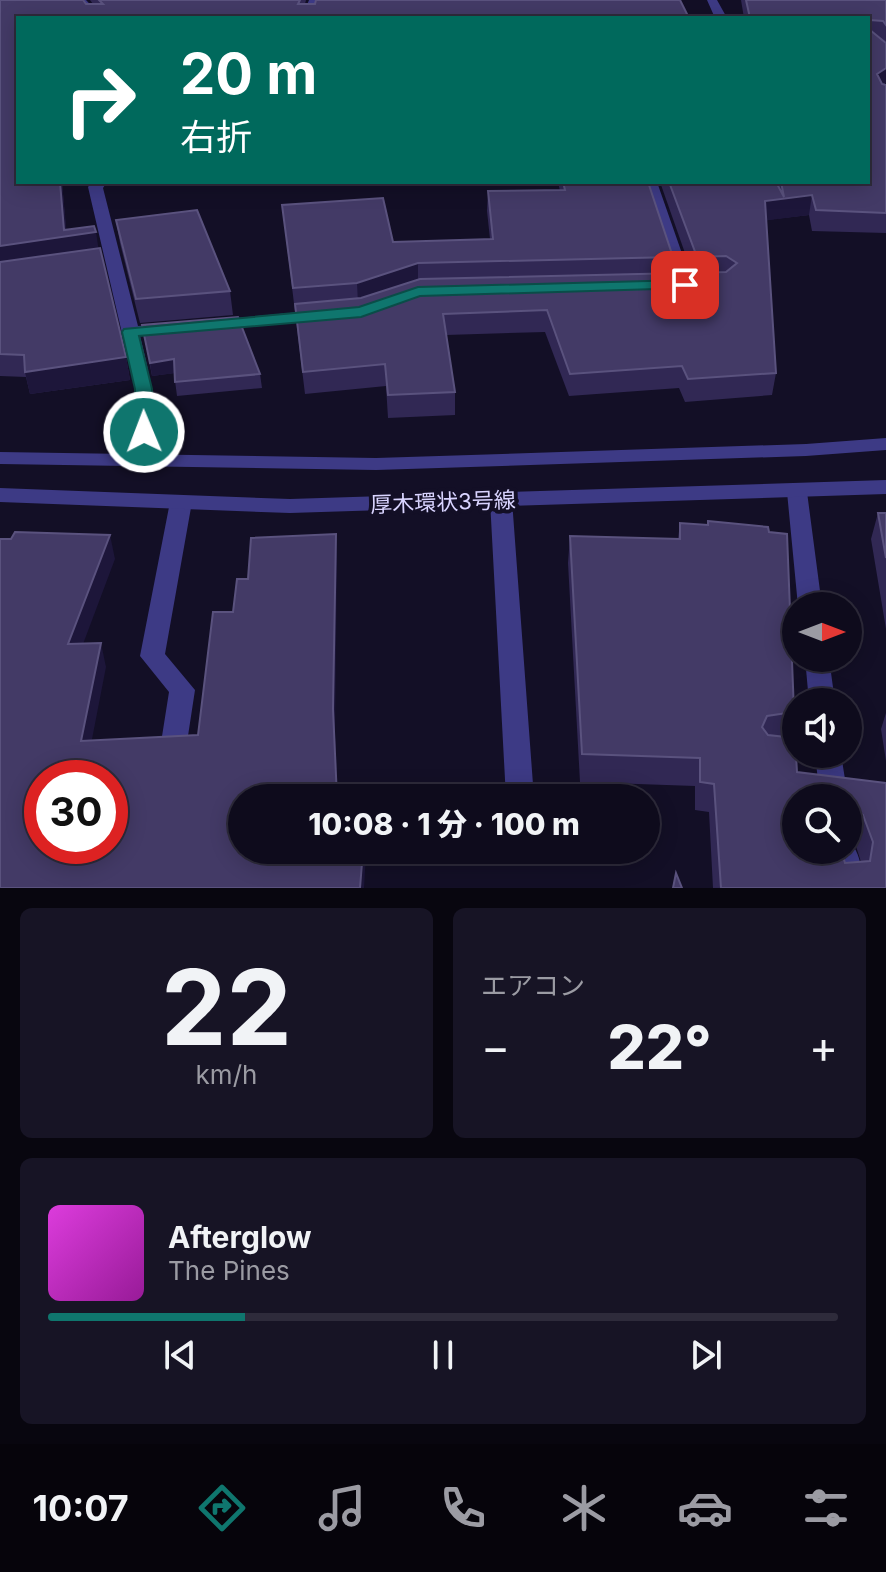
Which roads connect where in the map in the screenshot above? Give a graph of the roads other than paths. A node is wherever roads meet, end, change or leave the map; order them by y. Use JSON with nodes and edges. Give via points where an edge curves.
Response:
{"nodes":[{"id":1,"x":80,"y":0,"type":"edge"},
{"id":2,"x":95,"y":16,"type":"edge"},
{"id":3,"x":98,"y":184,"type":"edge"},
{"id":4,"x":651,"y":184,"type":"edge"},
{"id":5,"x":684,"y":285,"type":"edge"},
{"id":6,"x":345,"y":313,"type":"edge"},
{"id":7,"x":130,"y":332,"type":"junction"},
{"id":8,"x":886,"y":444,"type":"edge"},
{"id":9,"x":0,"y":458,"type":"edge"},
{"id":10,"x":135,"y":463,"type":"junction"},
{"id":11,"x":886,"y":487,"type":"edge"},
{"id":12,"x":797,"y":492,"type":"junction"},
{"id":13,"x":0,"y":495,"type":"edge"},
{"id":14,"x":501,"y":500,"type":"junction"},
{"id":15,"x":181,"y":502,"type":"junction"},
{"id":16,"x":808,"y":592,"type":"edge"},
{"id":17,"x":173,"y":749,"type":"edge"},
{"id":18,"x":519,"y":784,"type":"edge"}],
"edges":[{"from":1,"to":2,"type":"street"},
{"from":3,"to":7,"type":"street","via":[[104,260]]},
{"from":4,"to":5,"type":"street"},
{"from":6,"to":7,"type":"street"},
{"from":7,"to":10,"type":"street","via":[[144,389],[144,432]]},
{"from":8,"to":10,"type":"street","name":"厚木環状3号線","via":[[376,464]]},
{"from":9,"to":10,"type":"street","name":"厚木環状3号線"},
{"from":11,"to":12,"type":"street","name":"厚木環状3号線"},
{"from":12,"to":14,"type":"street","name":"厚木環状3号線"},
{"from":12,"to":16,"type":"street"},
{"from":13,"to":15,"type":"street","name":"厚木環状3号線"},
{"from":14,"to":15,"type":"street","name":"厚木環状3号線","via":[[290,506]]},
{"from":14,"to":18,"type":"street"},
{"from":15,"to":17,"type":"street","via":[[152,656],[182,690]]}]}
